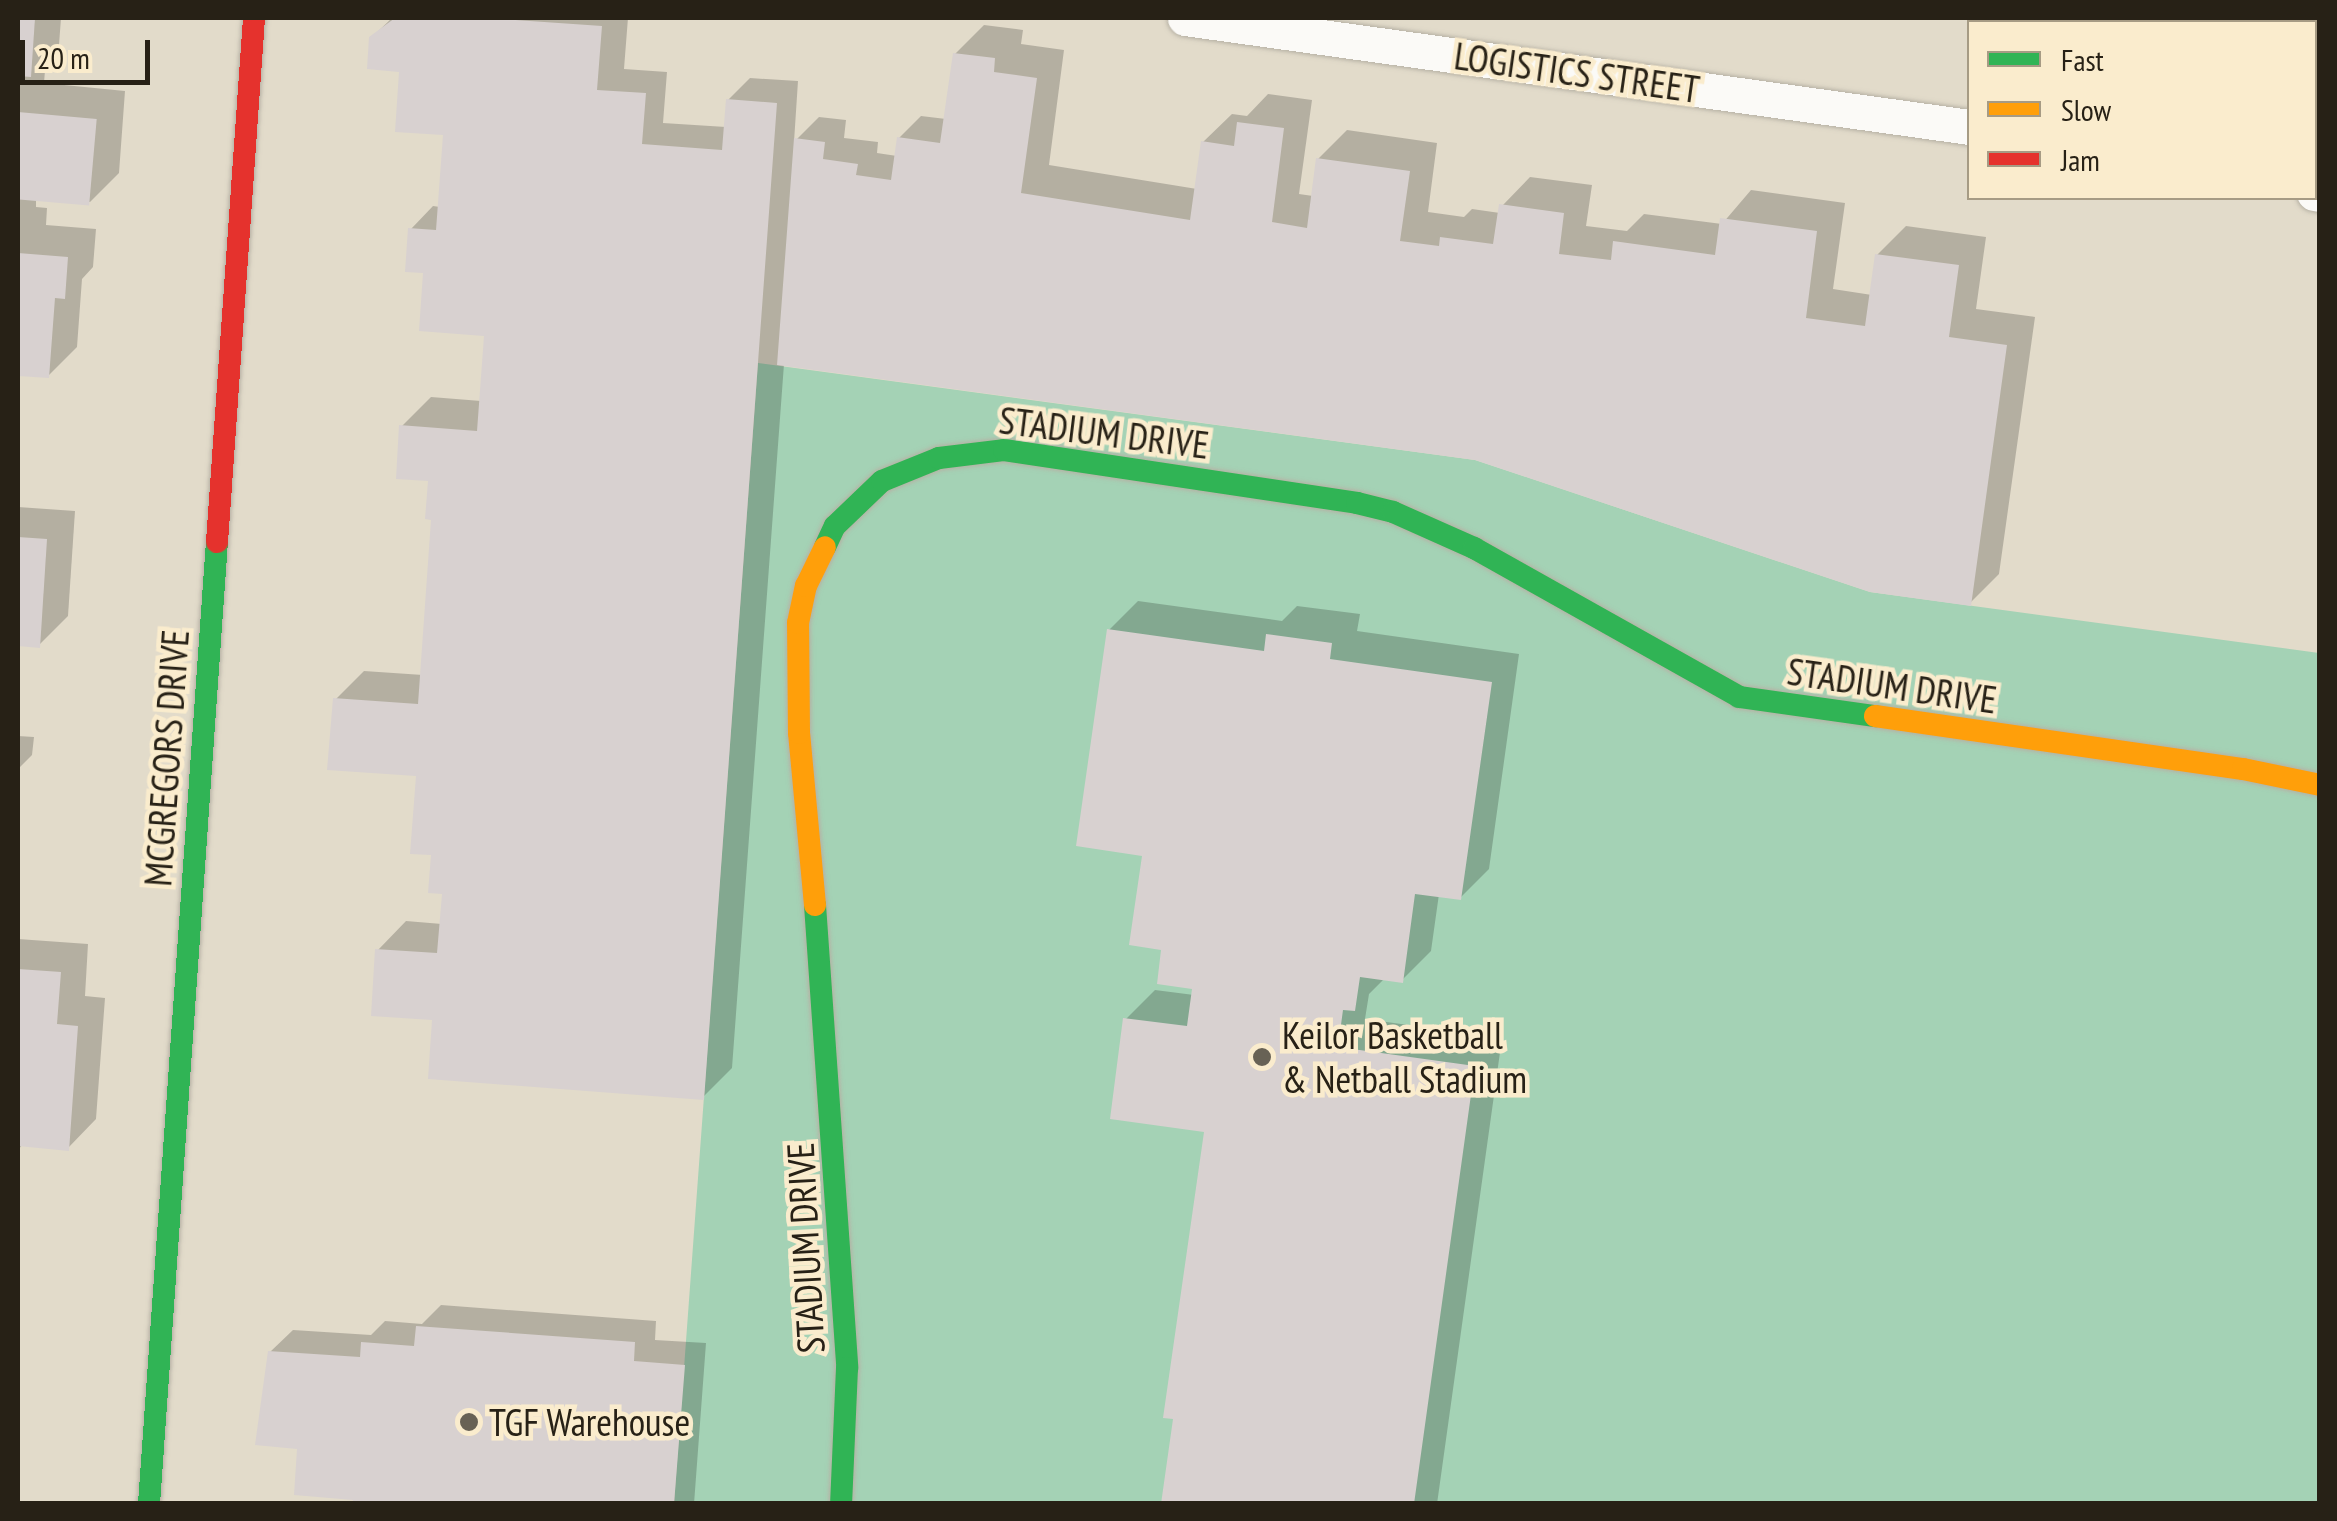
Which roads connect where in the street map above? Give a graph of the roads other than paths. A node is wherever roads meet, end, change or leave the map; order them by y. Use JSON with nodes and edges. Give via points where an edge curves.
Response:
{"nodes":[{"id":1,"x":254,"y":18,"type":"edge"},
{"id":2,"x":1185,"y":18,"type":"edge"},
{"id":3,"x":1967,"y":127,"type":"edge"},
{"id":4,"x":2320,"y":786,"type":"edge"},
{"id":5,"x":149,"y":1504,"type":"edge"},
{"id":6,"x":841,"y":1504,"type":"edge"}],
"edges":[{"from":1,"to":5,"type":"street","name":"MCGREGORS DRIVE"},
{"from":2,"to":3,"type":"street","name":"LOGISTICS STREET"},
{"from":4,"to":6,"type":"street","name":"STADIUM DRIVE","via":[[2243,769],[1739,697],[1474,548],[1358,503],[1004,450],[939,458],[882,481],[835,526],[817,556],[796,652],[842,1260],[847,1368]]}]}
